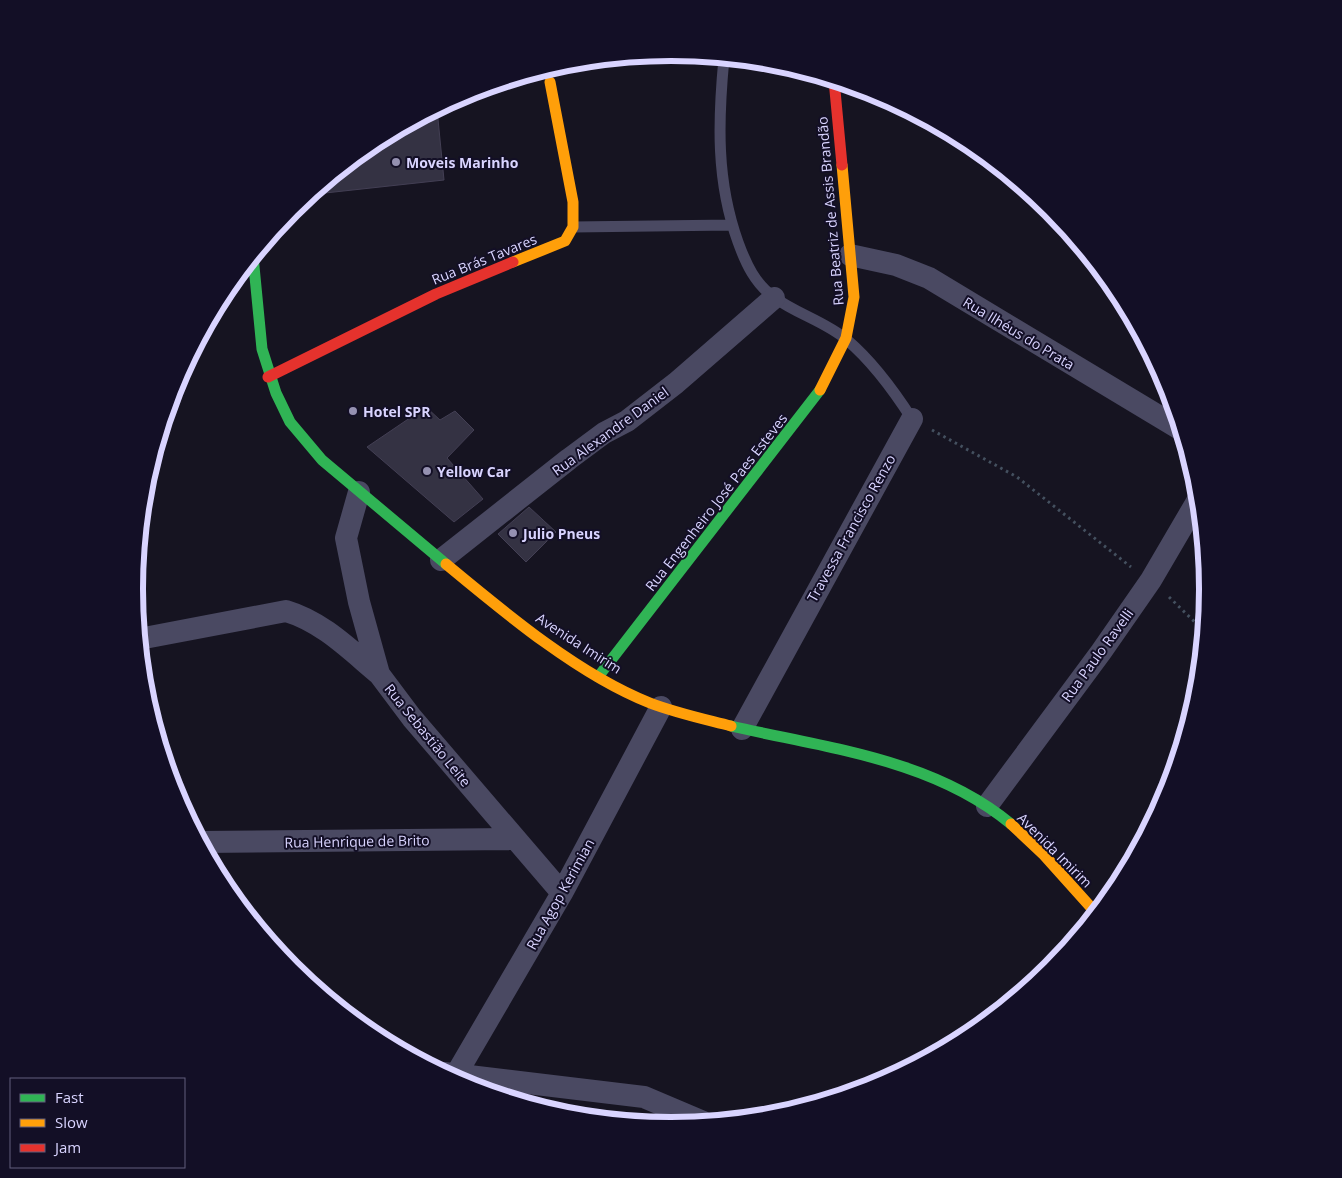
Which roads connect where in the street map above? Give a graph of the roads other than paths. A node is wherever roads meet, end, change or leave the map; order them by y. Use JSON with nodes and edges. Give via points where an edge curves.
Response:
{"nodes":[{"id":1,"x":724,"y":64,"type":"edge"},
{"id":2,"x":550,"y":82,"type":"dead end"},
{"id":3,"x":835,"y":87,"type":"edge"},
{"id":4,"x":732,"y":225,"type":"junction"},
{"id":5,"x":573,"y":227,"type":"junction"},
{"id":6,"x":850,"y":255,"type":"junction"},
{"id":7,"x":254,"y":266,"type":"edge"},
{"id":8,"x":774,"y":298,"type":"junction"},
{"id":9,"x":846,"y":339,"type":"junction"},
{"id":10,"x":268,"y":377,"type":"junction"},
{"id":11,"x":912,"y":419,"type":"joint"},
{"id":12,"x":1173,"y":425,"type":"edge"},
{"id":13,"x":360,"y":492,"type":"junction"},
{"id":14,"x":1192,"y":508,"type":"edge"},
{"id":15,"x":441,"y":560,"type":"junction"},
{"id":16,"x":146,"y":637,"type":"edge"},
{"id":17,"x":379,"y":674,"type":"junction"},
{"id":18,"x":598,"y":677,"type":"junction"},
{"id":19,"x":661,"y":707,"type":"junction"},
{"id":20,"x":742,"y":729,"type":"junction"},
{"id":21,"x":987,"y":806,"type":"junction"},
{"id":22,"x":514,"y":839,"type":"junction"},
{"id":23,"x":208,"y":842,"type":"edge"},
{"id":24,"x":562,"y":893,"type":"junction"},
{"id":25,"x":1091,"y":908,"type":"edge"},
{"id":26,"x":455,"y":1070,"type":"edge"},
{"id":27,"x":469,"y":1077,"type":"edge"},
{"id":28,"x":690,"y":1116,"type":"edge"}],
"edges":[{"from":1,"to":4,"type":"lane","via":[[720,170]]},
{"from":2,"to":5,"type":"street","via":[[573,202]]},
{"from":3,"to":6,"type":"street","name":"Rua Beatriz de Assis Brandão"},
{"from":4,"to":5,"type":"lane"},
{"from":4,"to":8,"type":"lane","via":[[746,265]]},
{"from":5,"to":10,"type":"street","name":"Rua Brás Tavares","via":[[565,241],[436,294]]},
{"from":6,"to":9,"type":"street","name":"Rua Beatriz de Assis Brandão","via":[[854,311]]},
{"from":6,"to":12,"type":"street","name":"Rua Ilhéus do Prata","via":[[929,278]]},
{"from":7,"to":10,"type":"street","name":"Avenida Imirim","via":[[259,337]]},
{"from":8,"to":9,"type":"lane"},
{"from":8,"to":15,"type":"street","name":"Rua Alexandre Daniel","via":[[676,383],[627,421],[604,433],[569,459]]},
{"from":9,"to":11,"type":"lane","via":[[893,391]]},
{"from":9,"to":18,"type":"street","name":"Rua Engenheiro José Paes Esteves","via":[[834,369],[815,399]]},
{"from":10,"to":13,"type":"street","name":"Avenida Imirim","via":[[291,424],[315,452]]},
{"from":11,"to":20,"type":"street","name":"Travessa Francisco Renzo"},
{"from":13,"to":15,"type":"street","name":"Avenida Imirim"},
{"from":13,"to":17,"type":"street","name":"Rua Sebastião Leite","via":[[346,538]]},
{"from":14,"to":21,"type":"street","name":"Rua Paulo Ravelli","via":[[1151,580]]},
{"from":15,"to":18,"type":"street","name":"Avenida Imirim","via":[[493,603]]},
{"from":16,"to":17,"type":"street","via":[[286,611],[321,626]]},
{"from":17,"to":22,"type":"street","name":"Rua Sebastião Leite"},
{"from":18,"to":19,"type":"street","name":"Avenida Imirim"},
{"from":19,"to":20,"type":"street","name":"Avenida Imirim"},
{"from":19,"to":24,"type":"street","name":"Rua Agop Kerimian"},
{"from":20,"to":21,"type":"street","name":"Avenida Imirim","via":[[895,765],[942,782]]},
{"from":21,"to":25,"type":"street","name":"Avenida Imirim","via":[[1023,836]]},
{"from":22,"to":23,"type":"street","name":"Rua Henrique de Brito"},
{"from":22,"to":24,"type":"street","name":"Rua Sebastião Leite"},
{"from":24,"to":26,"type":"street","name":"Rua Agop Kerimian"},
{"from":27,"to":28,"type":"street","via":[[644,1097]]}]}
